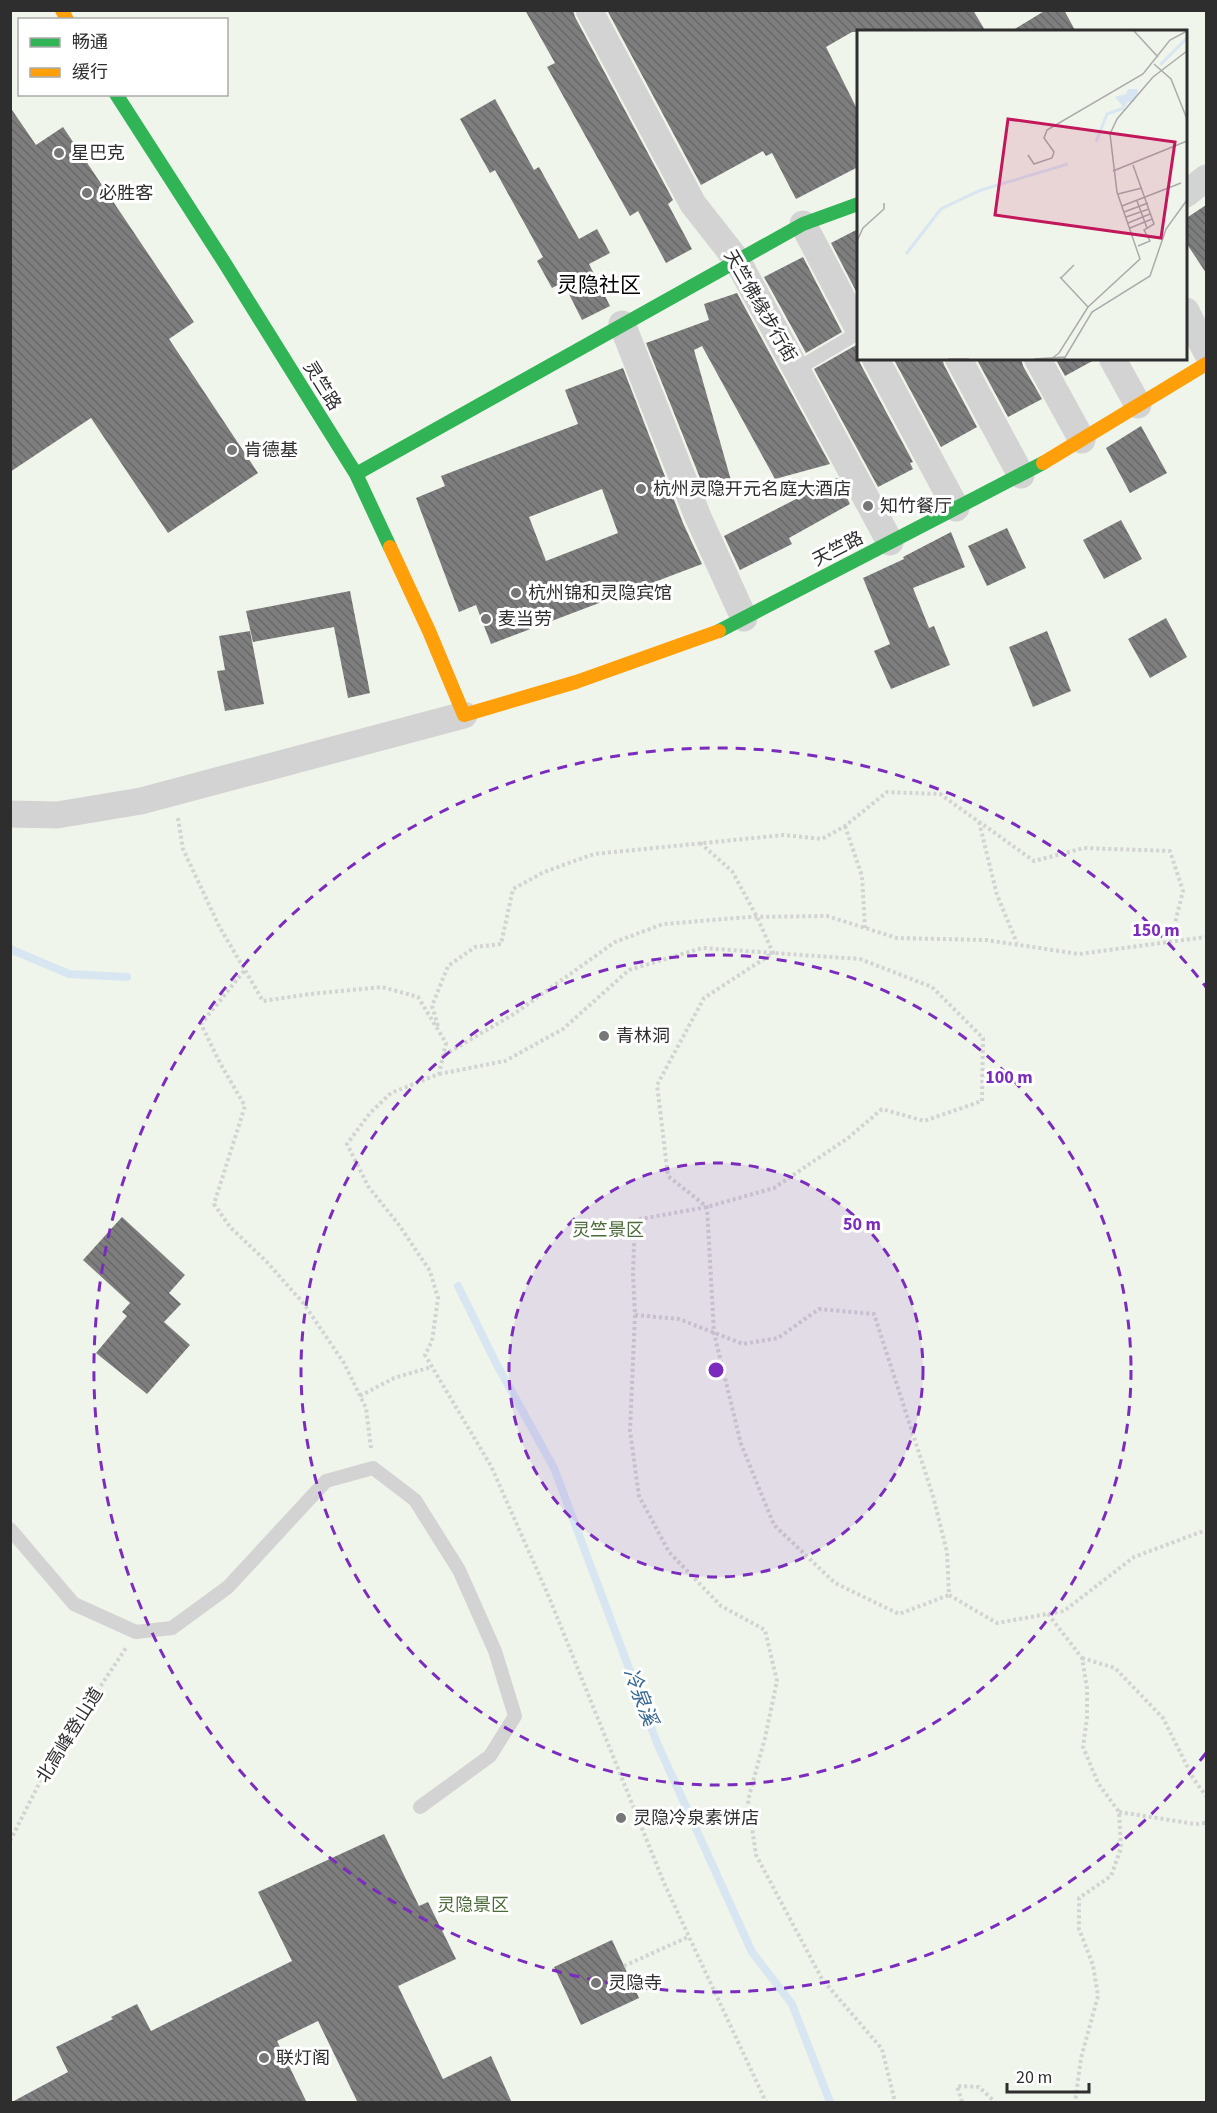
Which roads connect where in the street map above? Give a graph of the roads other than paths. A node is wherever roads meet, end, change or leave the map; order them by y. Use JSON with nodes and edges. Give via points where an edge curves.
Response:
{"nodes":[{"id":1,"x":588,"y":10,"type":"edge"},
{"id":2,"x":117,"y":96,"type":"edge"},
{"id":3,"x":1206,"y":178,"type":"edge"},
{"id":4,"x":1187,"y":192,"type":"edge"},
{"id":5,"x":857,"y":204,"type":"edge"},
{"id":6,"x":803,"y":225,"type":"junction"},
{"id":7,"x":737,"y":260,"type":"junction"},
{"id":8,"x":1187,"y":315,"type":"edge"},
{"id":9,"x":622,"y":324,"type":"junction"},
{"id":10,"x":857,"y":326,"type":"edge"},
{"id":11,"x":857,"y":334,"type":"edge"},
{"id":12,"x":1206,"y":351,"type":"edge"},
{"id":13,"x":876,"y":360,"type":"edge"},
{"id":14,"x":959,"y":360,"type":"edge"},
{"id":15,"x":1038,"y":360,"type":"edge"},
{"id":16,"x":1113,"y":360,"type":"edge"},
{"id":17,"x":1206,"y":364,"type":"edge"},
{"id":18,"x":797,"y":369,"type":"junction"},
{"id":19,"x":1138,"y":405,"type":"junction"},
{"id":20,"x":1082,"y":440,"type":"junction"},
{"id":21,"x":356,"y":474,"type":"junction"},
{"id":22,"x":1021,"y":475,"type":"junction"},
{"id":23,"x":956,"y":508,"type":"junction"},
{"id":24,"x":890,"y":542,"type":"junction"},
{"id":25,"x":744,"y":618,"type":"junction"},
{"id":26,"x":464,"y":716,"type":"junction"},
{"id":27,"x":10,"y":814,"type":"edge"},
{"id":28,"x":10,"y":1530,"type":"edge"},
{"id":29,"x":420,"y":1807,"type":"dead end"}],
"edges":[{"from":1,"to":7,"type":"street","name":"天竺佛缘步行街","via":[[693,204]]},
{"from":2,"to":21,"type":"street","name":"灵竺路"},
{"from":3,"to":4,"type":"street"},
{"from":5,"to":6,"type":"street"},
{"from":6,"to":7,"type":"street"},
{"from":6,"to":10,"type":"street"},
{"from":7,"to":9,"type":"street"},
{"from":7,"to":18,"type":"street","name":"天竺佛缘步行街"},
{"from":8,"to":12,"type":"street"},
{"from":9,"to":21,"type":"street"},
{"from":9,"to":25,"type":"street","via":[[698,517]]},
{"from":11,"to":18,"type":"lane"},
{"from":13,"to":23,"type":"street"},
{"from":14,"to":22,"type":"street"},
{"from":15,"to":20,"type":"street"},
{"from":16,"to":19,"type":"street"},
{"from":17,"to":19,"type":"street","name":"天竺路"},
{"from":18,"to":24,"type":"street","name":"天竺佛缘步行街"},
{"from":19,"to":20,"type":"street","name":"天竺路"},
{"from":20,"to":22,"type":"street","name":"天竺路"},
{"from":21,"to":26,"type":"street","name":"灵竺路"},
{"from":22,"to":23,"type":"street","name":"天竺路"},
{"from":23,"to":24,"type":"street","name":"天竺路"},
{"from":24,"to":25,"type":"street","name":"天竺路"},
{"from":25,"to":26,"type":"street","name":"天竺路","via":[[719,631],[576,682]]},
{"from":26,"to":27,"type":"street","via":[[174,794],[57,815]]},
{"from":28,"to":29,"type":"lane","via":[[74,1604],[136,1632],[172,1628],[228,1587],[326,1481],[373,1468],[415,1500],[459,1570],[495,1651],[515,1716],[490,1756]]}]}
